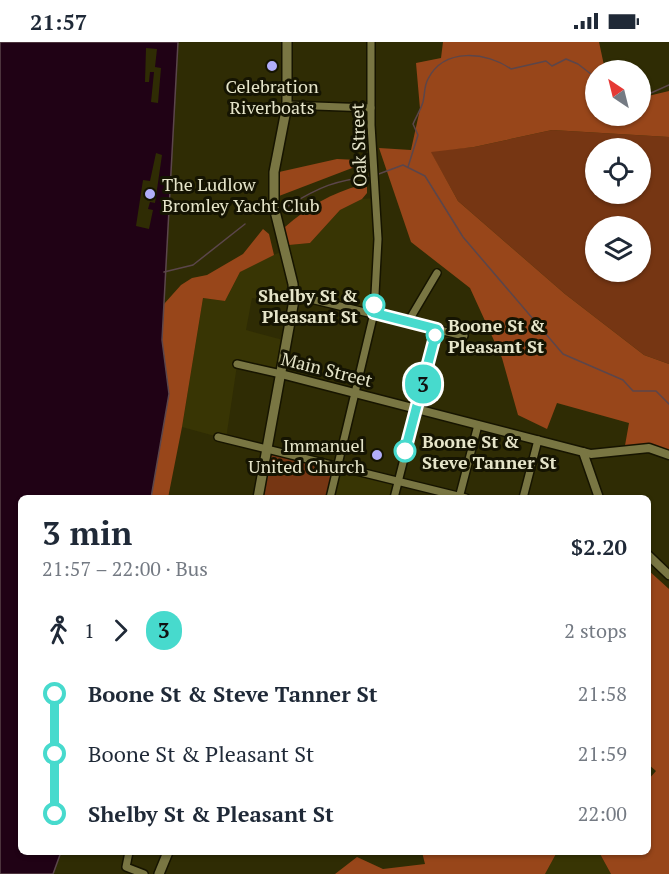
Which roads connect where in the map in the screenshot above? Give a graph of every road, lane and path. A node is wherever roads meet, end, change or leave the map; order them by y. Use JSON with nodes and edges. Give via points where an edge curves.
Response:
{"nodes":[{"id":1,"x":287,"y":42,"type":"edge"},
{"id":2,"x":371,"y":42,"type":"edge"},
{"id":3,"x":287,"y":105,"type":"junction"},
{"id":4,"x":371,"y":108,"type":"junction"},
{"id":5,"x":437,"y":273,"type":"dead end"},
{"id":6,"x":294,"y":295,"type":"junction"},
{"id":7,"x":374,"y":313,"type":"junction"},
{"id":8,"x":408,"y":322,"type":"junction"},
{"id":9,"x":437,"y":329,"type":"junction"},
{"id":10,"x":464,"y":336,"type":"dead end"},
{"id":11,"x":237,"y":364,"type":"dead end"},
{"id":12,"x":281,"y":375,"type":"junction"},
{"id":13,"x":355,"y":393,"type":"junction"},
{"id":14,"x":416,"y":409,"type":"junction"},
{"id":15,"x":478,"y":425,"type":"junction"},
{"id":16,"x":218,"y":437,"type":"dead end"},
{"id":17,"x":538,"y":440,"type":"junction"},
{"id":18,"x":268,"y":448,"type":"junction"},
{"id":19,"x":583,"y":452,"type":"junction"},
{"id":20,"x":669,"y":455,"type":"edge"},
{"id":21,"x":337,"y":466,"type":"junction"},
{"id":22,"x":398,"y":481,"type":"junction"},
{"id":23,"x":259,"y":495,"type":"edge"},
{"id":24,"x":331,"y":495,"type":"edge"},
{"id":25,"x":395,"y":495,"type":"edge"},
{"id":26,"x":450,"y":495,"type":"edge"},
{"id":27,"x":462,"y":495,"type":"edge"},
{"id":28,"x":525,"y":495,"type":"edge"},
{"id":29,"x":598,"y":495,"type":"edge"},
{"id":30,"x":651,"y":558,"type":"edge"},
{"id":31,"x":669,"y":574,"type":"edge"},
{"id":32,"x":128,"y":855,"type":"edge"},
{"id":33,"x":167,"y":855,"type":"edge"},
{"id":34,"x":144,"y":874,"type":"edge"},
{"id":35,"x":159,"y":874,"type":"edge"}],
"edges":[{"from":1,"to":3,"type":"main road"},
{"from":2,"to":4,"type":"street","name":"Oak Street"},
{"from":3,"to":4,"type":"street"},
{"from":3,"to":6,"type":"main road","via":[[274,172],[274,207]]},
{"from":4,"to":7,"type":"street","name":"Oak Street","via":[[378,248]]},
{"from":5,"to":8,"type":"street"},
{"from":6,"to":7,"type":"street"},
{"from":6,"to":12,"type":"main road"},
{"from":7,"to":8,"type":"street"},
{"from":7,"to":13,"type":"street","name":"Oak Street"},
{"from":8,"to":9,"type":"street"},
{"from":9,"to":10,"type":"street"},
{"from":9,"to":14,"type":"street"},
{"from":11,"to":12,"type":"street","name":"Main Street"},
{"from":12,"to":13,"type":"street","name":"Main Street"},
{"from":12,"to":18,"type":"main road"},
{"from":13,"to":14,"type":"street","name":"Main Street"},
{"from":13,"to":21,"type":"street","name":"Oak Street"},
{"from":14,"to":15,"type":"street","name":"Main Street"},
{"from":14,"to":22,"type":"street"},
{"from":15,"to":17,"type":"street","name":"Main Street"},
{"from":15,"to":27,"type":"street"},
{"from":16,"to":18,"type":"street"},
{"from":17,"to":19,"type":"street","name":"Main Street"},
{"from":17,"to":28,"type":"street"},
{"from":18,"to":21,"type":"street"},
{"from":18,"to":23,"type":"main road"},
{"from":19,"to":20,"type":"street","name":"Main Street","via":[[605,454],[649,448]]},
{"from":19,"to":29,"type":"street"},
{"from":21,"to":22,"type":"street"},
{"from":21,"to":24,"type":"street","name":"Oak Street"},
{"from":22,"to":25,"type":"street"},
{"from":22,"to":26,"type":"street"},
{"from":30,"to":31,"type":"street"},
{"from":32,"to":34,"type":"street","via":[[126,867]]},
{"from":33,"to":35,"type":"main road"}]}
